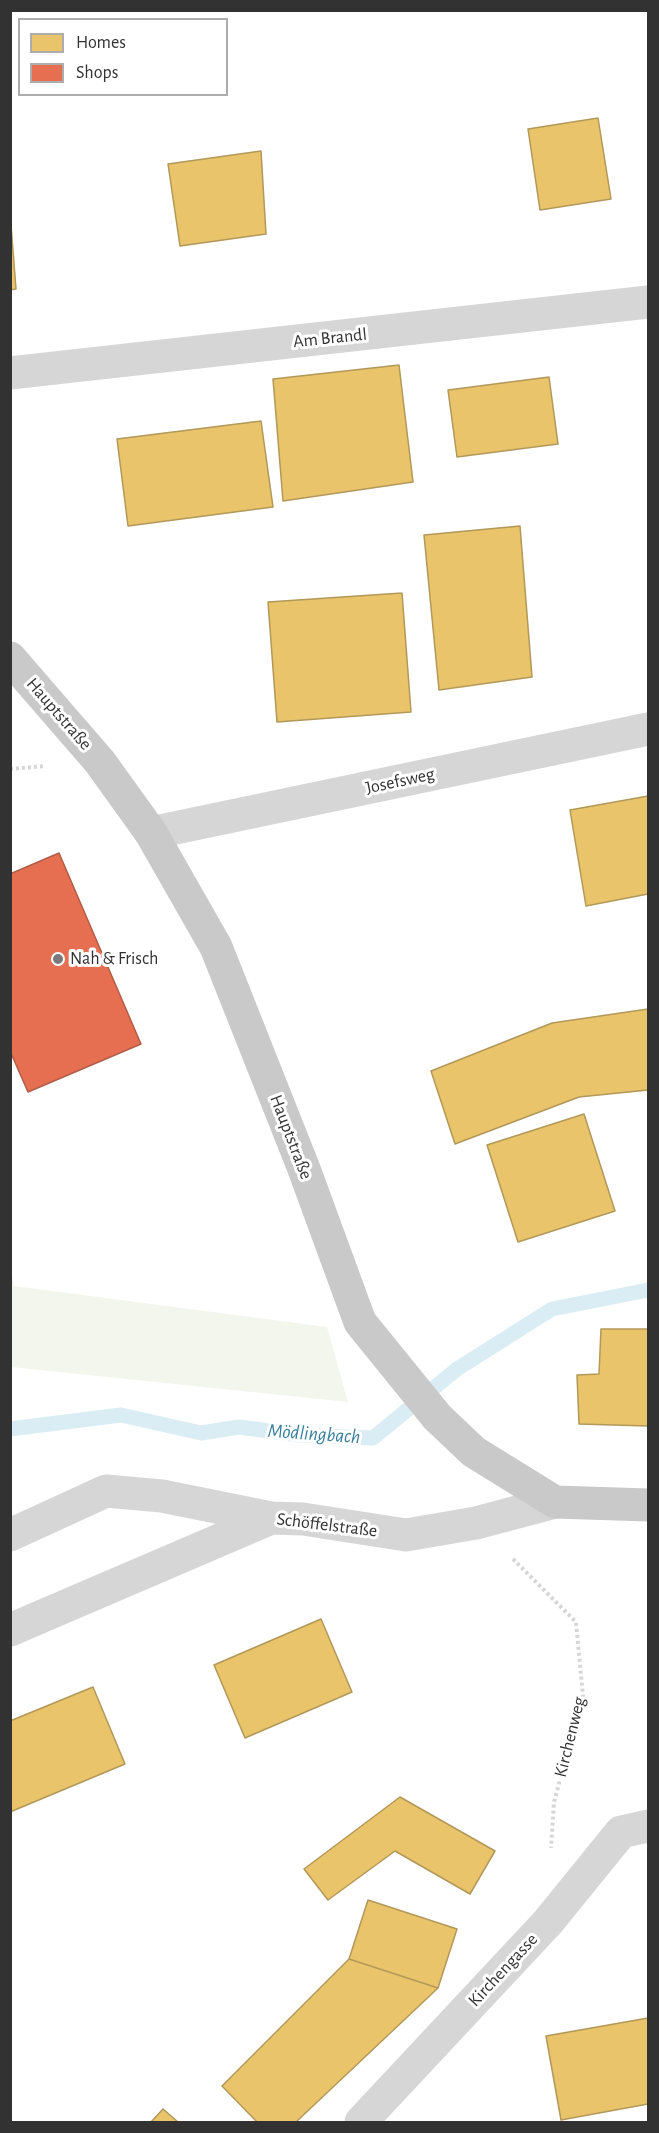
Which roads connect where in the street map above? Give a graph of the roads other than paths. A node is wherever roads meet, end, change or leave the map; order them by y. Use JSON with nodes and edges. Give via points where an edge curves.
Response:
{"nodes":[{"id":1,"x":648,"y":302,"type":"edge"},
{"id":2,"x":10,"y":373,"type":"edge"},
{"id":3,"x":10,"y":658,"type":"edge"},
{"id":4,"x":648,"y":729,"type":"edge"},
{"id":5,"x":151,"y":833,"type":"junction"},
{"id":6,"x":555,"y":1502,"type":"junction"},
{"id":7,"x":648,"y":1505,"type":"edge"},
{"id":8,"x":271,"y":1518,"type":"junction"},
{"id":9,"x":10,"y":1534,"type":"edge"},
{"id":10,"x":10,"y":1630,"type":"edge"},
{"id":11,"x":648,"y":1826,"type":"edge"},
{"id":12,"x":361,"y":2122,"type":"edge"}],
"edges":[{"from":1,"to":2,"type":"street","name":"Am Brandl"},
{"from":3,"to":5,"type":"main road","name":"Hauptstraße","via":[[100,762]]},
{"from":4,"to":5,"type":"street","name":"Josefsweg"},
{"from":5,"to":6,"type":"main road","name":"Hauptstraße","via":[[216,947],[360,1322],[436,1417],[474,1452]]},
{"from":6,"to":7,"type":"main road","name":"Hauptstraße"},
{"from":6,"to":8,"type":"street","name":"Schöffelstraße","via":[[476,1523],[406,1535],[303,1519]]},
{"from":8,"to":9,"type":"street","via":[[162,1497],[106,1491]]},
{"from":8,"to":10,"type":"street","name":"Schöffelstraße"},
{"from":11,"to":12,"type":"street","name":"Kirchengasse","via":[[621,1832],[548,1922]]}]}
